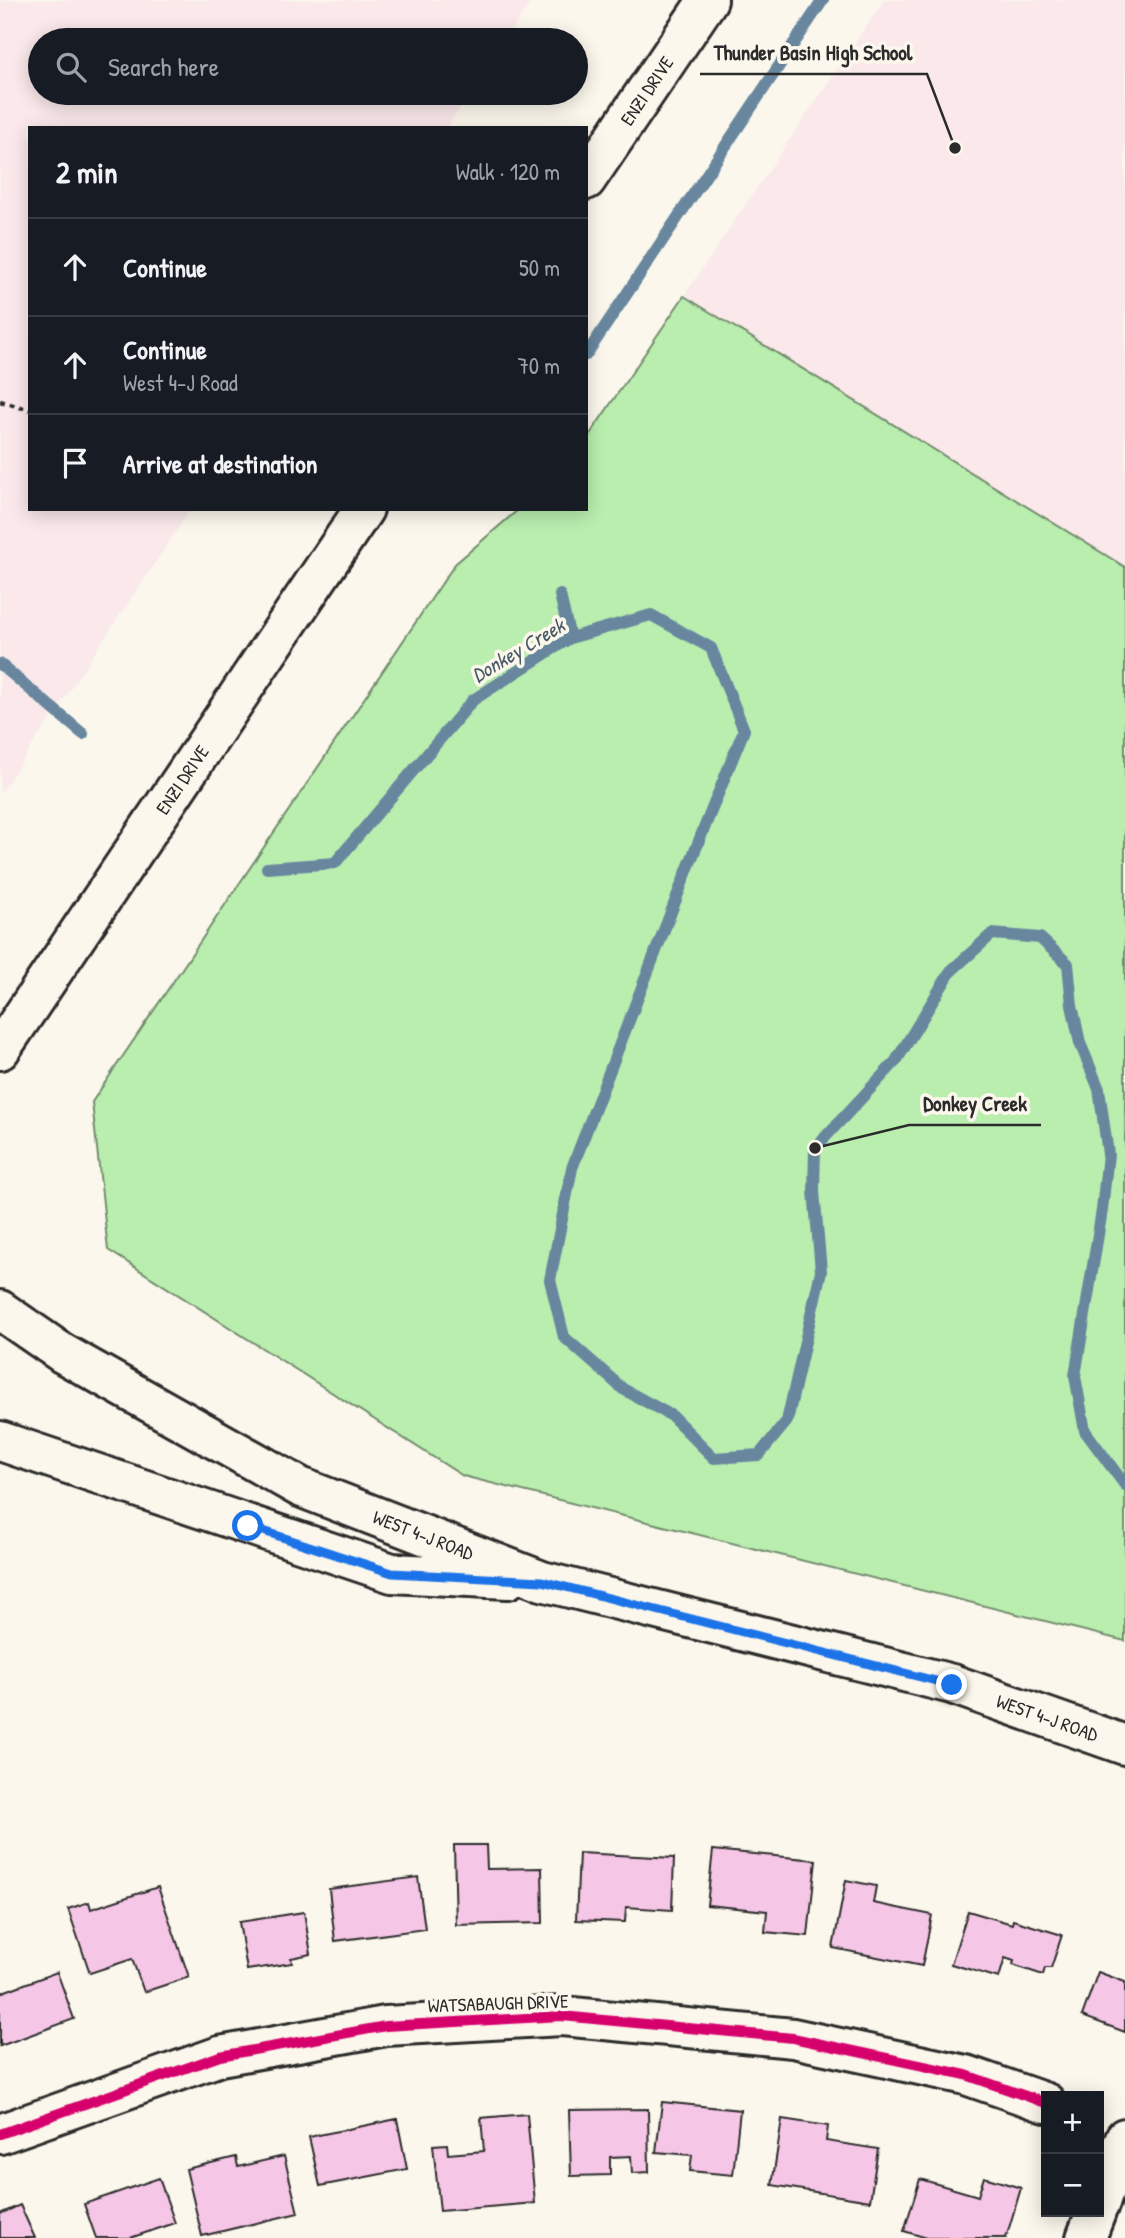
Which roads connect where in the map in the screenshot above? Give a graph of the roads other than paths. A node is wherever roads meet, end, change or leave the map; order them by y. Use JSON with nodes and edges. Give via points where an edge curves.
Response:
{"nodes":[{"id":1,"x":708,"y":0,"type":"edge"},
{"id":2,"x":588,"y":177,"type":"edge"},
{"id":3,"x":364,"y":511,"type":"edge"},
{"id":4,"x":0,"y":1050,"type":"edge"},
{"id":5,"x":0,"y":1310,"type":"edge"},
{"id":6,"x":0,"y":1441,"type":"edge"},
{"id":7,"x":542,"y":1581,"type":"junction"},
{"id":8,"x":1125,"y":1745,"type":"edge"},
{"id":9,"x":1041,"y":2101,"type":"edge"},
{"id":10,"x":1104,"y":2122,"type":"edge"},
{"id":11,"x":1125,"y":2130,"type":"edge"},
{"id":12,"x":0,"y":2134,"type":"edge"},
{"id":13,"x":1125,"y":2138,"type":"edge"},
{"id":14,"x":1104,"y":2192,"type":"edge"},
{"id":15,"x":1094,"y":2217,"type":"edge"},
{"id":16,"x":1086,"y":2238,"type":"edge"}],
"edges":[{"from":1,"to":2,"type":"main road","name":"ENZI DRIVE"},
{"from":3,"to":4,"type":"main road","name":"ENZI DRIVE"},
{"from":5,"to":7,"type":"main road","name":"WEST 4-J ROAD","via":[[62,1353],[300,1486]]},
{"from":6,"to":7,"type":"main road","via":[[392,1573]]},
{"from":7,"to":8,"type":"main road","name":"WEST 4-J ROAD","via":[[952,1685]]},
{"from":9,"to":12,"type":"main road","name":"WATSABAUGH DRIVE","via":[[966,2075],[793,2038],[562,2016],[386,2026],[220,2056]]},
{"from":10,"to":11,"type":"main road"},
{"from":13,"to":14,"type":"main road"},
{"from":15,"to":16,"type":"main road"}]}
